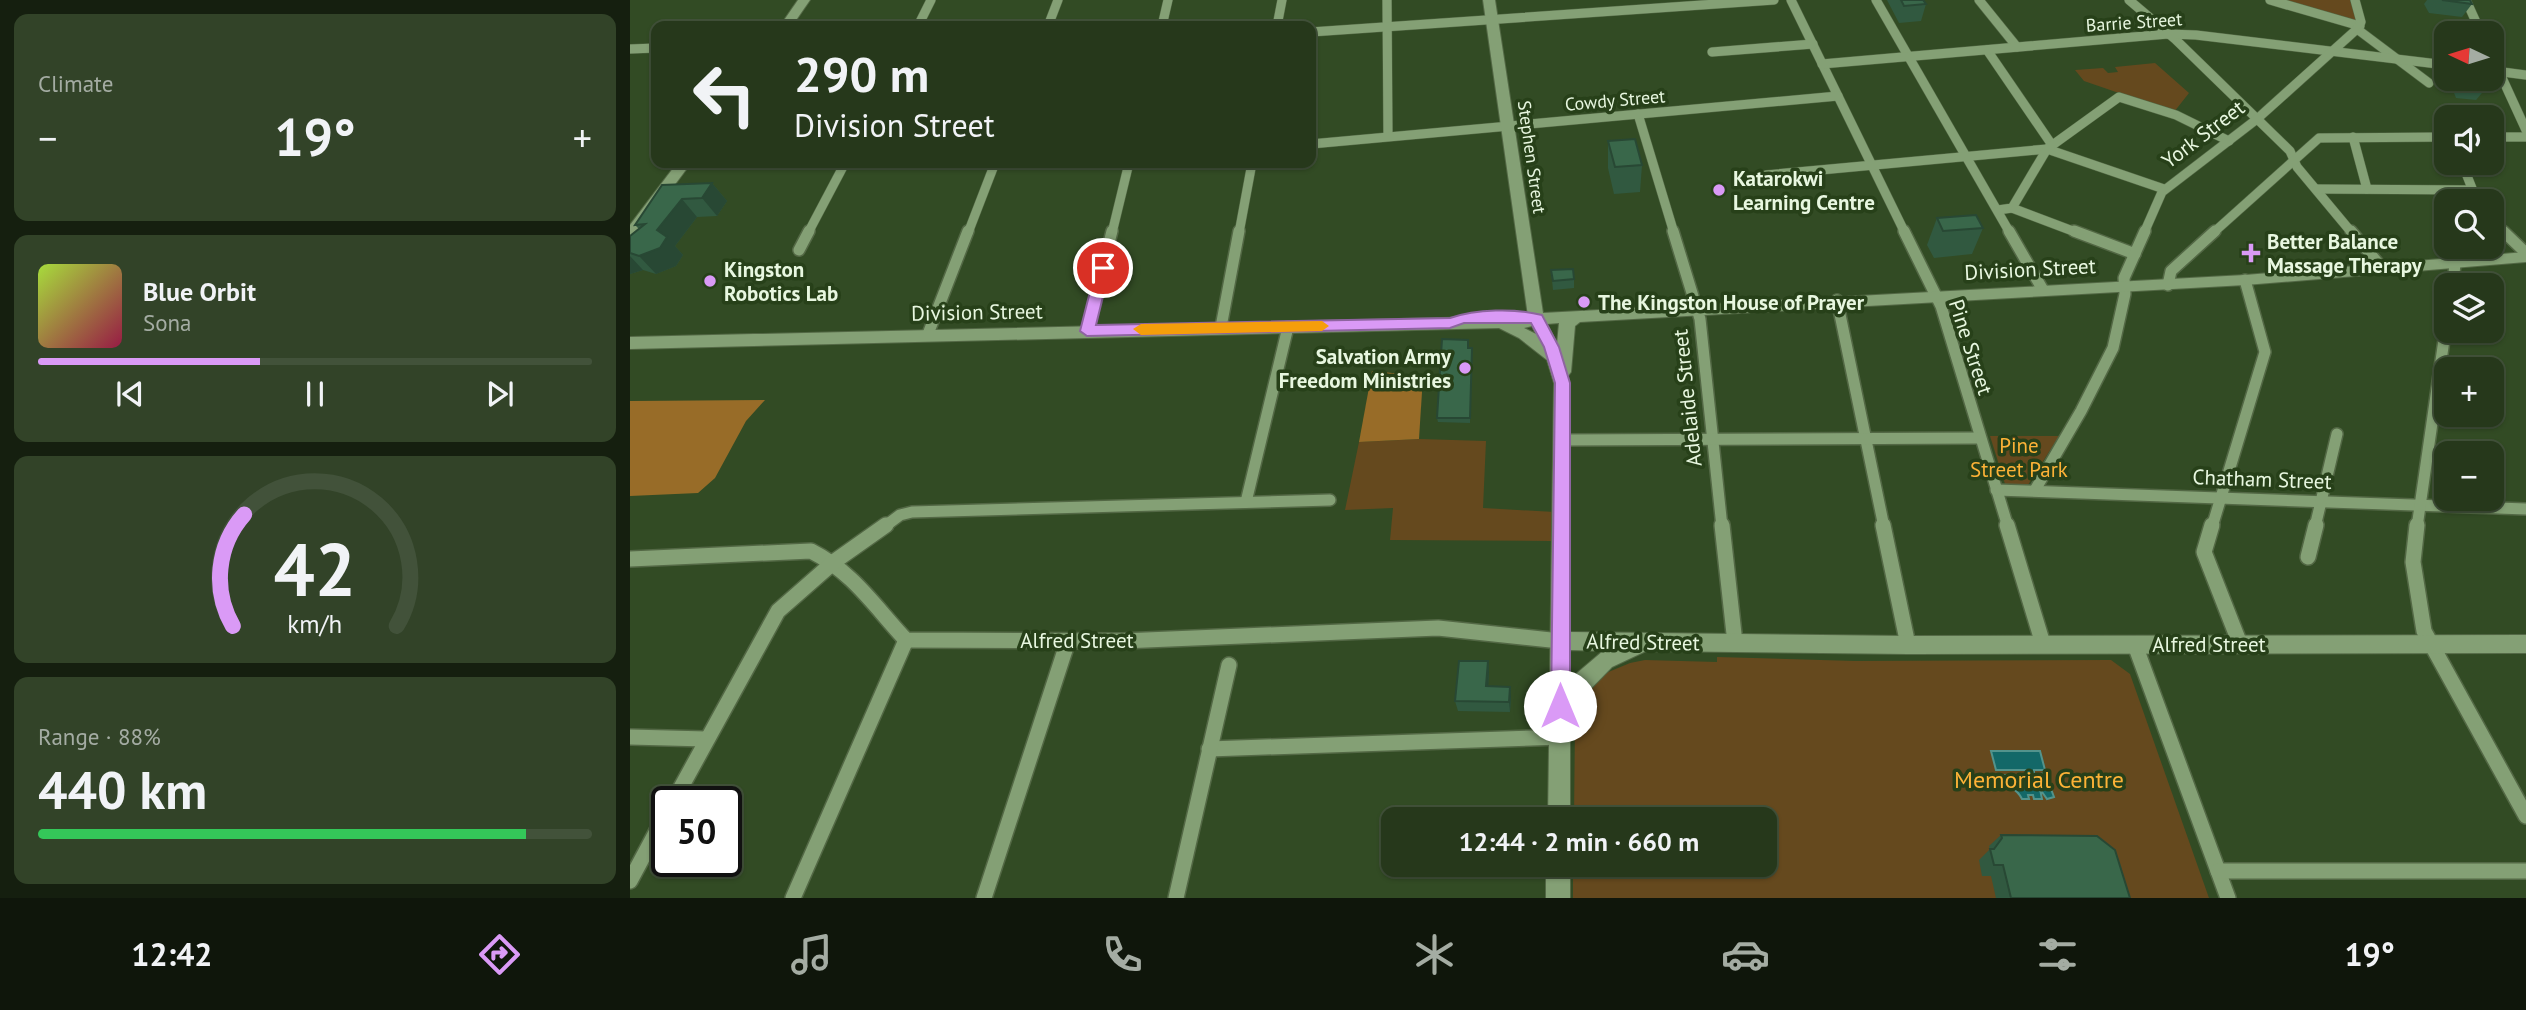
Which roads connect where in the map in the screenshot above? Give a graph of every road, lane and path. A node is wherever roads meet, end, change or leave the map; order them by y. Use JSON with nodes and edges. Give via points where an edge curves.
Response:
{"nodes":[{"id":1,"x":804,"y":0,"type":"edge"},
{"id":2,"x":930,"y":0,"type":"edge"},
{"id":3,"x":1058,"y":0,"type":"edge"},
{"id":4,"x":1168,"y":0,"type":"edge"},
{"id":5,"x":1282,"y":0,"type":"edge"},
{"id":6,"x":1387,"y":0,"type":"edge"},
{"id":7,"x":1489,"y":0,"type":"edge"},
{"id":8,"x":1774,"y":0,"type":"edge"},
{"id":9,"x":1791,"y":0,"type":"edge"},
{"id":10,"x":1876,"y":0,"type":"edge"},
{"id":11,"x":1979,"y":0,"type":"edge"},
{"id":12,"x":2129,"y":0,"type":"edge"},
{"id":13,"x":2270,"y":0,"type":"edge"},
{"id":14,"x":2355,"y":0,"type":"edge"},
{"id":15,"x":2466,"y":0,"type":"edge"},
{"id":16,"x":1748,"y":1,"type":"edge"},
{"id":17,"x":1492,"y":20,"type":"junction"},
{"id":18,"x":789,"y":21,"type":"edge"},
{"id":19,"x":920,"y":21,"type":"edge"},
{"id":20,"x":1050,"y":21,"type":"edge"},
{"id":21,"x":1163,"y":21,"type":"edge"},
{"id":22,"x":1278,"y":21,"type":"edge"},
{"id":23,"x":2476,"y":21,"type":"edge"},
{"id":24,"x":2358,"y":27,"type":"junction"},
{"id":25,"x":1388,"y":28,"type":"junction"},
{"id":26,"x":1316,"y":32,"type":"edge"},
{"id":27,"x":2168,"y":34,"type":"junction"},
{"id":28,"x":1813,"y":44,"type":"junction"},
{"id":29,"x":2017,"y":47,"type":"junction"},
{"id":30,"x":651,"y":48,"type":"edge"},
{"id":31,"x":630,"y":49,"type":"edge"},
{"id":32,"x":1987,"y":50,"type":"junction"},
{"id":33,"x":2334,"y":51,"type":"junction"},
{"id":34,"x":1712,"y":52,"type":"dead end"},
{"id":35,"x":1909,"y":56,"type":"junction"},
{"id":36,"x":2401,"y":59,"type":"junction"},
{"id":37,"x":2434,"y":63,"type":"edge"},
{"id":38,"x":1822,"y":64,"type":"junction"},
{"id":39,"x":2504,"y":72,"type":"edge"},
{"id":40,"x":2526,"y":75,"type":"edge"},
{"id":41,"x":2429,"y":83,"type":"dead end"},
{"id":42,"x":2504,"y":87,"type":"edge"},
{"id":43,"x":1838,"y":96,"type":"junction"},
{"id":44,"x":2119,"y":97,"type":"joint"},
{"id":45,"x":1638,"y":114,"type":"junction"},
{"id":46,"x":2257,"y":119,"type":"junction"},
{"id":47,"x":1508,"y":126,"type":"junction"},
{"id":48,"x":2526,"y":130,"type":"edge"},
{"id":49,"x":1388,"y":136,"type":"junction"},
{"id":50,"x":2353,"y":137,"type":"junction"},
{"id":51,"x":2434,"y":137,"type":"edge"},
{"id":52,"x":2504,"y":137,"type":"edge"},
{"id":53,"x":2526,"y":137,"type":"edge"},
{"id":54,"x":2229,"y":141,"type":"junction"},
{"id":55,"x":1316,"y":143,"type":"edge"},
{"id":56,"x":2050,"y":147,"type":"junction"},
{"id":57,"x":1966,"y":156,"type":"junction"},
{"id":58,"x":2294,"y":159,"type":"junction"},
{"id":59,"x":1871,"y":165,"type":"junction"},
{"id":60,"x":680,"y":168,"type":"edge"},
{"id":61,"x":842,"y":168,"type":"edge"},
{"id":62,"x":993,"y":168,"type":"edge"},
{"id":63,"x":1128,"y":168,"type":"edge"},
{"id":64,"x":1251,"y":168,"type":"edge"},
{"id":65,"x":1766,"y":175,"type":"dead end"},
{"id":66,"x":2317,"y":189,"type":"junction"},
{"id":67,"x":2367,"y":189,"type":"junction"},
{"id":68,"x":2164,"y":190,"type":"junction"},
{"id":69,"x":2434,"y":190,"type":"edge"},
{"id":70,"x":2012,"y":208,"type":"junction"},
{"id":71,"x":1998,"y":210,"type":"junction"},
{"id":72,"x":2504,"y":232,"type":"edge"},
{"id":73,"x":630,"y":235,"type":"edge"},
{"id":74,"x":799,"y":250,"type":"dead end"},
{"id":75,"x":2134,"y":254,"type":"junction"},
{"id":76,"x":2526,"y":255,"type":"edge"},
{"id":77,"x":2455,"y":263,"type":"junction"},
{"id":78,"x":2383,"y":269,"type":"junction"},
{"id":79,"x":2454,"y":273,"type":"edge"},
{"id":80,"x":2245,"y":280,"type":"junction"},
{"id":81,"x":2168,"y":285,"type":"junction"},
{"id":82,"x":2124,"y":286,"type":"junction"},
{"id":83,"x":2043,"y":290,"type":"junction"},
{"id":84,"x":1934,"y":295,"type":"junction"},
{"id":85,"x":1837,"y":300,"type":"junction"},
{"id":86,"x":1698,"y":309,"type":"junction"},
{"id":87,"x":1576,"y":317,"type":"junction"},
{"id":88,"x":1536,"y":319,"type":"junction"},
{"id":89,"x":1450,"y":323,"type":"junction"},
{"id":90,"x":1496,"y":324,"type":"junction"},
{"id":91,"x":1221,"y":327,"type":"junction"},
{"id":92,"x":1288,"y":327,"type":"junction"},
{"id":93,"x":1087,"y":331,"type":"junction"},
{"id":94,"x":928,"y":334,"type":"junction"},
{"id":95,"x":630,"y":343,"type":"edge"},
{"id":96,"x":2443,"y":343,"type":"edge"},
{"id":97,"x":1555,"y":359,"type":"junction"},
{"id":98,"x":1562,"y":383,"type":"junction"},
{"id":99,"x":2337,"y":434,"type":"dead end"},
{"id":100,"x":1866,"y":438,"type":"junction"},
{"id":101,"x":1980,"y":438,"type":"junction"},
{"id":102,"x":1713,"y":439,"type":"junction"},
{"id":103,"x":1562,"y":440,"type":"junction"},
{"id":104,"x":1996,"y":490,"type":"junction"},
{"id":105,"x":2035,"y":490,"type":"junction"},
{"id":106,"x":2223,"y":496,"type":"junction"},
{"id":107,"x":1330,"y":500,"type":"dead end"},
{"id":108,"x":2322,"y":500,"type":"junction"},
{"id":109,"x":1246,"y":502,"type":"junction"},
{"id":110,"x":2419,"y":505,"type":"junction"},
{"id":111,"x":2526,"y":509,"type":"edge"},
{"id":112,"x":2308,"y":557,"type":"dead end"},
{"id":113,"x":630,"y":559,"type":"edge"},
{"id":114,"x":835,"y":561,"type":"junction"},
{"id":115,"x":906,"y":640,"type":"junction"},
{"id":116,"x":1068,"y":641,"type":"junction"},
{"id":117,"x":1560,"y":641,"type":"junction"},
{"id":118,"x":1658,"y":642,"type":"junction"},
{"id":119,"x":1735,"y":643,"type":"junction"},
{"id":120,"x":2043,"y":644,"type":"junction"},
{"id":121,"x":2240,"y":644,"type":"junction"},
{"id":122,"x":2430,"y":644,"type":"junction"},
{"id":123,"x":2526,"y":644,"type":"edge"},
{"id":124,"x":1908,"y":645,"type":"junction"},
{"id":125,"x":2136,"y":645,"type":"junction"},
{"id":126,"x":1229,"y":665,"type":"dead end"},
{"id":127,"x":1560,"y":706,"type":"junction"},
{"id":128,"x":630,"y":737,"type":"edge"},
{"id":129,"x":1560,"y":737,"type":"junction"},
{"id":130,"x":706,"y":739,"type":"junction"},
{"id":131,"x":1209,"y":750,"type":"junction"},
{"id":132,"x":681,"y":786,"type":"edge"},
{"id":133,"x":1559,"y":807,"type":"edge"},
{"id":134,"x":2526,"y":816,"type":"edge"},
{"id":135,"x":651,"y":841,"type":"edge"},
{"id":136,"x":2526,"y":871,"type":"edge"},
{"id":137,"x":2218,"y":872,"type":"junction"},
{"id":138,"x":1558,"y":877,"type":"edge"},
{"id":139,"x":630,"y":880,"type":"edge"},
{"id":140,"x":793,"y":898,"type":"edge"},
{"id":141,"x":984,"y":898,"type":"edge"},
{"id":142,"x":1176,"y":898,"type":"edge"},
{"id":143,"x":1558,"y":898,"type":"edge"},
{"id":144,"x":2228,"y":898,"type":"edge"}],
"edges":[{"from":1,"to":18,"type":"main road"},
{"from":2,"to":19,"type":"street"},
{"from":3,"to":20,"type":"street"},
{"from":4,"to":21,"type":"street"},
{"from":5,"to":22,"type":"street"},
{"from":6,"to":25,"type":"street"},
{"from":7,"to":17,"type":"main road","name":"Stephen Street"},
{"from":8,"to":16,"type":"street"},
{"from":9,"to":28,"type":"street","name":"Pine Street"},
{"from":10,"to":35,"type":"street"},
{"from":11,"to":29,"type":"street"},
{"from":12,"to":27,"type":"street"},
{"from":13,"to":24,"type":"street"},
{"from":14,"to":24,"type":"street","via":[[2361,18]]},
{"from":15,"to":23,"type":"street"},
{"from":16,"to":17,"type":"street"},
{"from":17,"to":25,"type":"street"},
{"from":17,"to":47,"type":"main road","name":"Stephen Street"},
{"from":24,"to":33,"type":"street","name":"York Street"},
{"from":24,"to":36,"type":"street"},
{"from":25,"to":26,"type":"street"},
{"from":25,"to":49,"type":"street"},
{"from":27,"to":29,"type":"street","name":"Barrie Street"},
{"from":27,"to":33,"type":"street","name":"Barrie Street"},
{"from":27,"to":46,"type":"street"},
{"from":28,"to":34,"type":"street"},
{"from":28,"to":38,"type":"street","name":"Pine Street"},
{"from":29,"to":32,"type":"street","name":"Barrie Street"},
{"from":30,"to":31,"type":"street"},
{"from":32,"to":35,"type":"street","name":"Barrie Street"},
{"from":32,"to":56,"type":"street"},
{"from":33,"to":36,"type":"street","name":"Barrie Street"},
{"from":33,"to":46,"type":"street","name":"York Street"},
{"from":35,"to":38,"type":"street","name":"Barrie Street"},
{"from":35,"to":57,"type":"street"},
{"from":36,"to":37,"type":"street","name":"Barrie Street"},
{"from":36,"to":41,"type":"street"},
{"from":38,"to":43,"type":"street","name":"Pine Street"},
{"from":39,"to":40,"type":"street"},
{"from":42,"to":48,"type":"street"},
{"from":43,"to":45,"type":"street","name":"Cowdy Street"},
{"from":43,"to":59,"type":"street","name":"Pine Street"},
{"from":44,"to":54,"type":"street","via":[[2176,115]]},
{"from":44,"to":56,"type":"street"},
{"from":45,"to":47,"type":"street","name":"Cowdy Street"},
{"from":45,"to":86,"type":"street","name":"Adelaide Street"},
{"from":46,"to":54,"type":"street","name":"York Street"},
{"from":46,"to":58,"type":"street"},
{"from":47,"to":49,"type":"street","name":"Cowdy Street"},
{"from":47,"to":88,"type":"main road","name":"Stephen Street"},
{"from":49,"to":55,"type":"street","name":"Cowdy Street"},
{"from":50,"to":51,"type":"street"},
{"from":50,"to":58,"type":"street","via":[[2321,138]]},
{"from":50,"to":67,"type":"street"},
{"from":52,"to":53,"type":"street"},
{"from":54,"to":68,"type":"street","name":"York Street"},
{"from":56,"to":57,"type":"street"},
{"from":56,"to":68,"type":"street"},
{"from":56,"to":70,"type":"street"},
{"from":57,"to":59,"type":"street"},
{"from":57,"to":71,"type":"street"},
{"from":58,"to":66,"type":"street"},
{"from":58,"to":81,"type":"street","via":[[2171,271]]},
{"from":59,"to":65,"type":"street"},
{"from":59,"to":84,"type":"street","name":"Pine Street"},
{"from":60,"to":73,"type":"main road"},
{"from":61,"to":74,"type":"street"},
{"from":62,"to":94,"type":"street"},
{"from":63,"to":93,"type":"street"},
{"from":64,"to":91,"type":"street"},
{"from":66,"to":67,"type":"street"},
{"from":66,"to":78,"type":"street"},
{"from":67,"to":69,"type":"street"},
{"from":68,"to":75,"type":"street","name":"York Street"},
{"from":70,"to":71,"type":"street"},
{"from":70,"to":75,"type":"street"},
{"from":71,"to":83,"type":"street"},
{"from":72,"to":76,"type":"street"},
{"from":75,"to":82,"type":"street","name":"York Street"},
{"from":76,"to":77,"type":"main road","name":"Division Street"},
{"from":77,"to":78,"type":"main road","name":"Division Street"},
{"from":77,"to":79,"type":"street"},
{"from":78,"to":80,"type":"main road","name":"Division Street"},
{"from":80,"to":81,"type":"main road","name":"Division Street"},
{"from":80,"to":106,"type":"street","via":[[2265,352]]},
{"from":81,"to":82,"type":"main road","name":"Division Street"},
{"from":82,"to":83,"type":"main road","name":"Division Street"},
{"from":82,"to":105,"type":"street","name":"York Street","via":[[2113,348]]},
{"from":83,"to":84,"type":"main road","name":"Division Street"},
{"from":84,"to":85,"type":"main road","name":"Division Street"},
{"from":84,"to":101,"type":"street","name":"Pine Street"},
{"from":85,"to":86,"type":"main road","name":"Division Street"},
{"from":85,"to":100,"type":"street"},
{"from":86,"to":87,"type":"main road","name":"Division Street"},
{"from":86,"to":102,"type":"street","name":"Adelaide Street"},
{"from":87,"to":88,"type":"main road","name":"Division Street"},
{"from":87,"to":98,"type":"main road","via":[[1567,323]]},
{"from":88,"to":89,"type":"main road","name":"Division Street","via":[[1463,318]]},
{"from":88,"to":90,"type":"main road","name":"Division Street"},
{"from":88,"to":97,"type":"main road","name":"Stephen Street"},
{"from":89,"to":90,"type":"main road","name":"Division Street"},
{"from":89,"to":92,"type":"main road","name":"Division Street"},
{"from":90,"to":97,"type":"main road","via":[[1525,334]]},
{"from":91,"to":92,"type":"main road","name":"Division Street"},
{"from":91,"to":93,"type":"main road","name":"Division Street"},
{"from":92,"to":109,"type":"street"},
{"from":93,"to":94,"type":"main road","name":"Division Street"},
{"from":94,"to":95,"type":"main road","name":"Division Street"},
{"from":96,"to":110,"type":"street"},
{"from":97,"to":98,"type":"main road","name":"Stephen Street"},
{"from":98,"to":103,"type":"main road"},
{"from":99,"to":108,"type":"street"},
{"from":100,"to":101,"type":"street"},
{"from":100,"to":102,"type":"street"},
{"from":100,"to":124,"type":"street"},
{"from":101,"to":104,"type":"street","name":"Pine Street"},
{"from":102,"to":103,"type":"street"},
{"from":102,"to":119,"type":"street","name":"Adelaide Street"},
{"from":103,"to":117,"type":"main road"},
{"from":104,"to":105,"type":"street","name":"Chatham Street"},
{"from":104,"to":120,"type":"street","name":"Pine Street"},
{"from":105,"to":106,"type":"street","name":"Chatham Street"},
{"from":106,"to":108,"type":"street","name":"Chatham Street"},
{"from":106,"to":121,"type":"street","via":[[2204,552]]},
{"from":107,"to":109,"type":"street"},
{"from":108,"to":110,"type":"street","name":"Chatham Street"},
{"from":108,"to":112,"type":"street"},
{"from":109,"to":114,"type":"street","via":[[912,512],[884,525]]},
{"from":110,"to":111,"type":"street","name":"Chatham Street"},
{"from":110,"to":122,"type":"street","via":[[2413,562]]},
{"from":113,"to":114,"type":"street","via":[[811,551]]},
{"from":114,"to":115,"type":"street","via":[[857,580]]},
{"from":114,"to":130,"type":"street","via":[[778,611]]},
{"from":115,"to":116,"type":"street","name":"Alfred Street"},
{"from":115,"to":140,"type":"street"},
{"from":116,"to":117,"type":"street","name":"Alfred Street","via":[[1438,628]]},
{"from":116,"to":141,"type":"street"},
{"from":117,"to":118,"type":"main road","name":"Alfred Street"},
{"from":117,"to":127,"type":"main road"},
{"from":118,"to":119,"type":"main road","name":"Alfred Street"},
{"from":118,"to":127,"type":"main road","via":[[1629,646],[1606,660]]},
{"from":119,"to":124,"type":"main road","name":"Alfred Street"},
{"from":120,"to":124,"type":"main road","name":"Alfred Street"},
{"from":120,"to":125,"type":"main road","name":"Alfred Street"},
{"from":121,"to":122,"type":"main road","name":"Alfred Street"},
{"from":121,"to":125,"type":"main road","name":"Alfred Street"},
{"from":122,"to":123,"type":"main road","name":"Alfred Street"},
{"from":122,"to":134,"type":"street"},
{"from":125,"to":137,"type":"street"},
{"from":126,"to":131,"type":"street"},
{"from":127,"to":129,"type":"main road"},
{"from":128,"to":130,"type":"street"},
{"from":129,"to":131,"type":"street"},
{"from":129,"to":133,"type":"main road"},
{"from":130,"to":132,"type":"street"},
{"from":131,"to":142,"type":"street"},
{"from":135,"to":139,"type":"street"},
{"from":136,"to":137,"type":"street"},
{"from":137,"to":144,"type":"street"},
{"from":138,"to":143,"type":"main road"}]}
